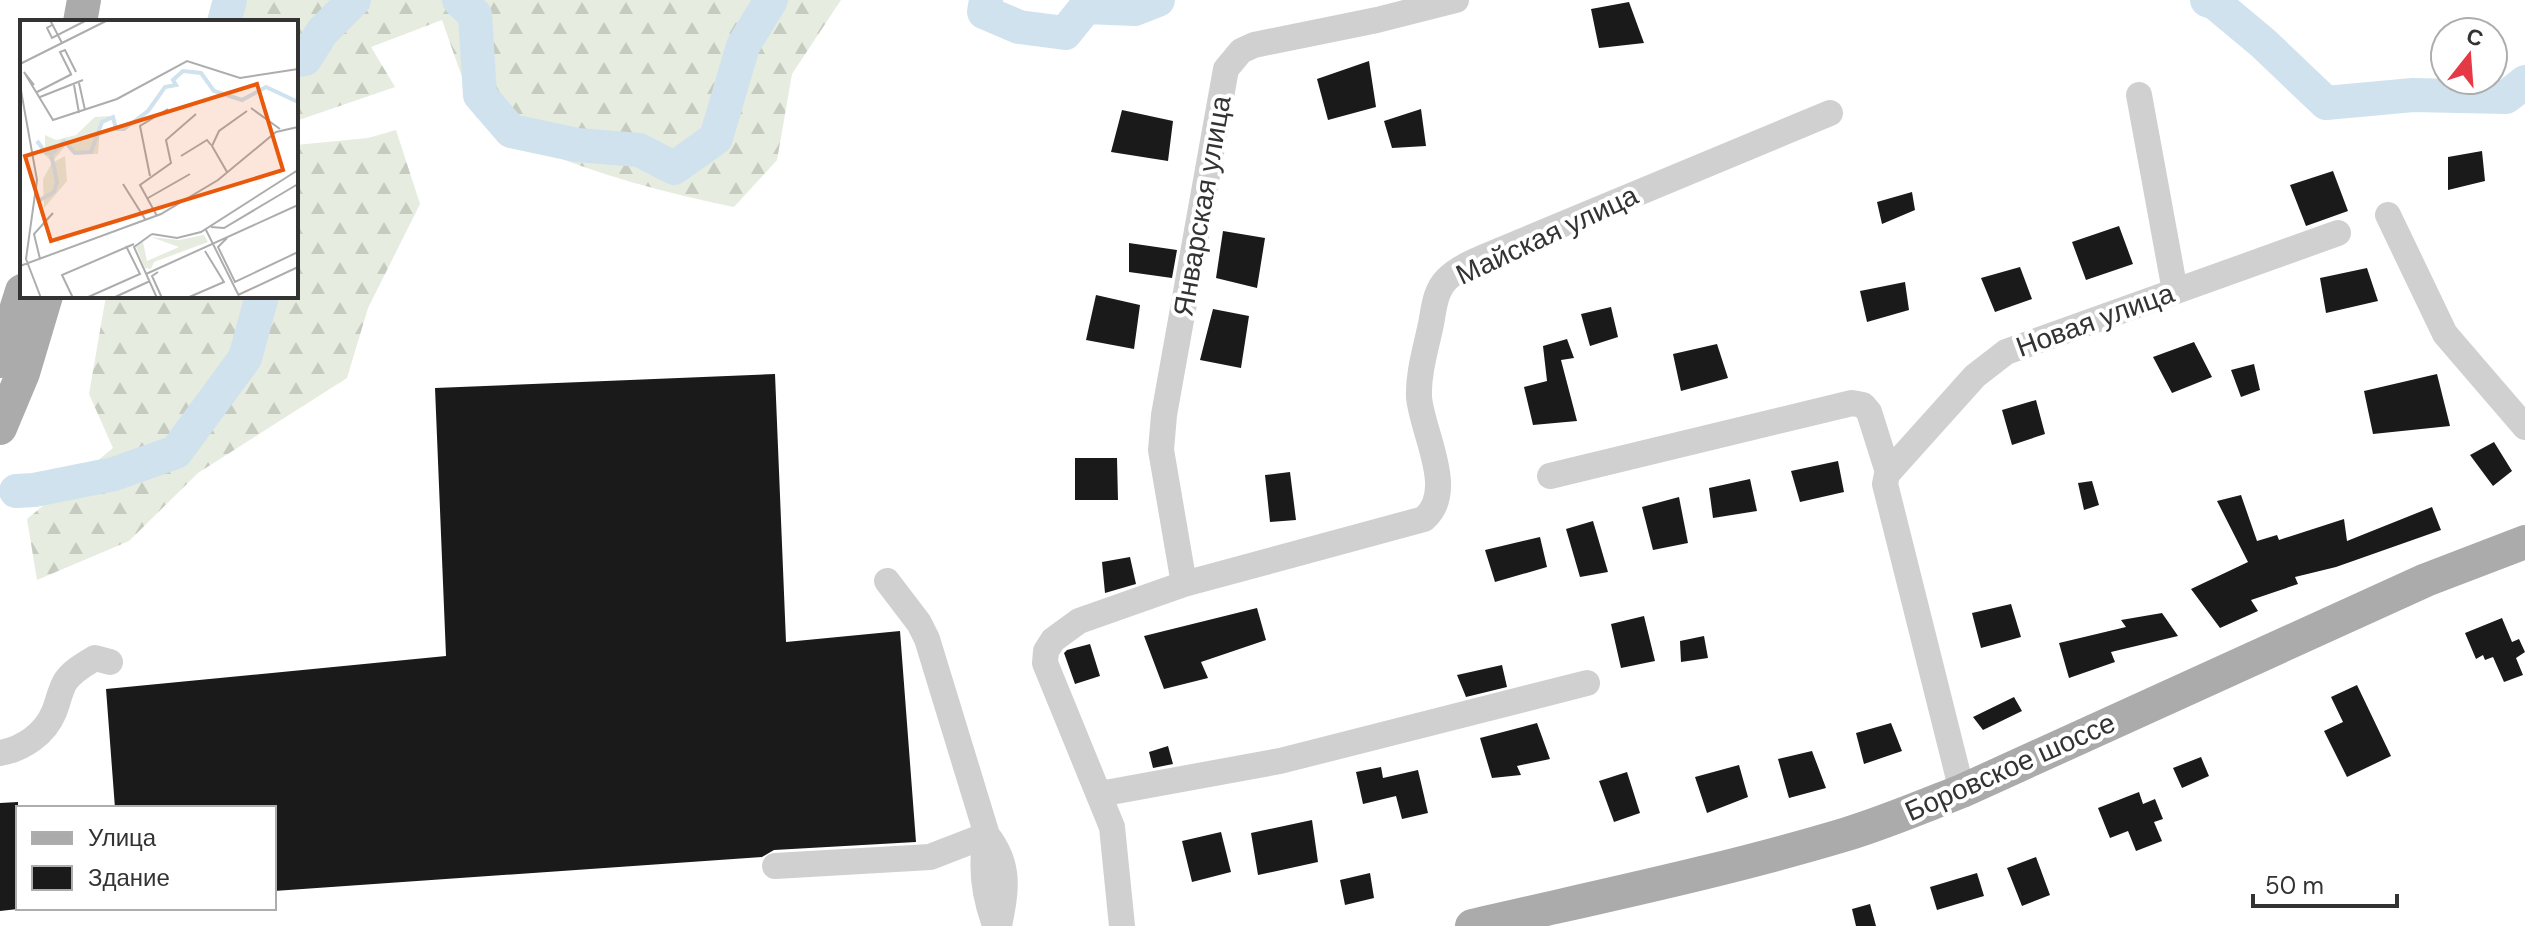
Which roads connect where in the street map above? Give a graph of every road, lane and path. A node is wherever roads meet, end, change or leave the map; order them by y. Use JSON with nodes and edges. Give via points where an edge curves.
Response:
{"nodes":[{"id":1,"x":84,"y":0,"type":"edge"},
{"id":2,"x":108,"y":0,"type":"edge"},
{"id":3,"x":1456,"y":0,"type":"edge"},
{"id":4,"x":80,"y":20,"type":"edge"},
{"id":5,"x":104,"y":20,"type":"edge"},
{"id":6,"x":2139,"y":95,"type":"dead end"},
{"id":7,"x":1830,"y":113,"type":"dead end"},
{"id":8,"x":2388,"y":215,"type":"dead end"},
{"id":9,"x":2338,"y":233,"type":"dead end"},
{"id":10,"x":2175,"y":291,"type":"junction"},
{"id":11,"x":20,"y":297,"type":"edge"},
{"id":12,"x":45,"y":298,"type":"edge"},
{"id":13,"x":0,"y":361,"type":"edge"},
{"id":14,"x":2525,"y":427,"type":"edge"},
{"id":15,"x":0,"y":428,"type":"edge"},
{"id":16,"x":1888,"y":472,"type":"junction"},
{"id":17,"x":1550,"y":476,"type":"dead end"},
{"id":18,"x":2525,"y":542,"type":"edge"},
{"id":19,"x":887,"y":581,"type":"dead end"},
{"id":20,"x":1184,"y":584,"type":"junction"},
{"id":21,"x":110,"y":662,"type":"dead end"},
{"id":22,"x":1587,"y":683,"type":"dead end"},
{"id":23,"x":0,"y":753,"type":"edge"},
{"id":24,"x":1962,"y":791,"type":"junction"},
{"id":25,"x":1100,"y":794,"type":"junction"},
{"id":26,"x":987,"y":835,"type":"junction"},
{"id":27,"x":775,"y":866,"type":"dead end"},
{"id":28,"x":997,"y":926,"type":"edge"},
{"id":29,"x":1122,"y":926,"type":"edge"},
{"id":30,"x":1472,"y":926,"type":"edge"}],
"edges":[{"from":1,"to":4,"type":"main road"},
{"from":2,"to":5,"type":"main road"},
{"from":3,"to":20,"type":"street","name":"Январская улица","via":[[1254,45],[1226,69],[1161,450]]},
{"from":6,"to":10,"type":"street"},
{"from":7,"to":20,"type":"street","name":"Майская улица","via":[[1501,250],[1447,279],[1437,295],[1419,396],[1439,490],[1432,512],[1424,519]]},
{"from":8,"to":14,"type":"street","via":[[2445,334]]},
{"from":9,"to":10,"type":"street","name":"Новая улица"},
{"from":10,"to":16,"type":"street","name":"Новая улица","via":[[2006,352],[1975,376]]},
{"from":11,"to":13,"type":"main road"},
{"from":12,"to":15,"type":"main road"},
{"from":16,"to":17,"type":"street","via":[[1869,412],[1852,403]]},
{"from":16,"to":24,"type":"street","via":[[1885,484]]},
{"from":18,"to":24,"type":"main road","name":"Боровское шоссе","via":[[2426,580]]},
{"from":19,"to":26,"type":"street","via":[[927,639]]},
{"from":20,"to":25,"type":"street","name":"Майская улица","via":[[1079,621],[1063,630],[1046,651],[1045,663]]},
{"from":21,"to":23,"type":"street","via":[[95,658],[79,668],[66,680],[38,735]]},
{"from":22,"to":25,"type":"street","via":[[1280,761]]},
{"from":24,"to":30,"type":"main road","name":"Боровское шоссе","via":[[1847,834]]},
{"from":25,"to":29,"type":"street","via":[[1112,827]]},
{"from":26,"to":27,"type":"street","via":[[930,857]]},
{"from":26,"to":28,"type":"street","via":[[1003,863]]}]}
